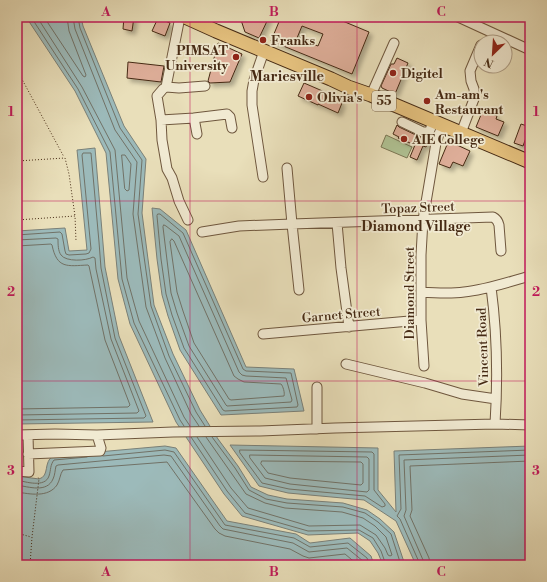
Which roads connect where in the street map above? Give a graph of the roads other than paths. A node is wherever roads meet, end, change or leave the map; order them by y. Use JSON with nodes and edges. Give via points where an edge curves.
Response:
{"nodes":[{"id":1,"x":180,"y":17,"type":"edge"},
{"id":2,"x":185,"y":17,"type":"edge"},
{"id":3,"x":458,"y":17,"type":"edge"},
{"id":4,"x":488,"y":31,"type":"junction"},
{"id":5,"x":487,"y":34,"type":"edge"},
{"id":6,"x":394,"y":43,"type":"dead end"},
{"id":7,"x":530,"y":50,"type":"edge"},
{"id":8,"x":264,"y":51,"type":"junction"},
{"id":9,"x":473,"y":64,"type":"edge"},
{"id":10,"x":205,"y":86,"type":"dead end"},
{"id":11,"x":166,"y":87,"type":"junction"},
{"id":12,"x":372,"y":95,"type":"junction"},
{"id":13,"x":194,"y":118,"type":"junction"},
{"id":14,"x":161,"y":120,"type":"junction"},
{"id":15,"x":402,"y":122,"type":"dead end"},
{"id":16,"x":437,"y":124,"type":"junction"},
{"id":17,"x":232,"y":128,"type":"dead end"},
{"id":18,"x":461,"y":133,"type":"junction"},
{"id":19,"x":197,"y":134,"type":"dead end"},
{"id":20,"x":530,"y":162,"type":"edge"},
{"id":21,"x":287,"y":168,"type":"dead end"},
{"id":22,"x":263,"y":177,"type":"dead end"},
{"id":23,"x":188,"y":220,"type":"dead end"},
{"id":24,"x":423,"y":220,"type":"junction"},
{"id":25,"x":337,"y":223,"type":"junction"},
{"id":26,"x":292,"y":224,"type":"junction"},
{"id":27,"x":202,"y":232,"type":"dead end"},
{"id":28,"x":501,"y":251,"type":"dead end"},
{"id":29,"x":530,"y":276,"type":"edge"},
{"id":30,"x":491,"y":287,"type":"junction"},
{"id":31,"x":299,"y":290,"type":"dead end"},
{"id":32,"x":421,"y":292,"type":"junction"},
{"id":33,"x":421,"y":320,"type":"junction"},
{"id":34,"x":349,"y":326,"type":"junction"},
{"id":35,"x":263,"y":334,"type":"dead end"},
{"id":36,"x":346,"y":364,"type":"dead end"},
{"id":37,"x":424,"y":366,"type":"dead end"},
{"id":38,"x":317,"y":387,"type":"dead end"},
{"id":39,"x":496,"y":403,"type":"junction"},
{"id":40,"x":495,"y":424,"type":"junction"},
{"id":41,"x":530,"y":425,"type":"edge"},
{"id":42,"x":317,"y":429,"type":"junction"},
{"id":43,"x":17,"y":435,"type":"edge"},
{"id":44,"x":28,"y":435,"type":"junction"},
{"id":45,"x":97,"y":435,"type":"junction"},
{"id":46,"x":28,"y":454,"type":"junction"},
{"id":47,"x":17,"y":471,"type":"edge"},
{"id":48,"x":29,"y":472,"type":"junction"},
{"id":49,"x":38,"y":477,"type":"road end"}],
"edges":[{"from":1,"to":11,"type":"street"},
{"from":2,"to":8,"type":"highway","number":"55"},
{"from":3,"to":4,"type":"street"},
{"from":4,"to":5,"type":"street"},
{"from":4,"to":7,"type":"street"},
{"from":6,"to":12,"type":"street"},
{"from":8,"to":12,"type":"highway","number":"55"},
{"from":8,"to":22,"type":"street","via":[[252,91]]},
{"from":9,"to":18,"type":"street","via":[[470,71],[474,99]]},
{"from":10,"to":11,"type":"street"},
{"from":11,"to":14,"type":"street","via":[[158,96]]},
{"from":12,"to":16,"type":"highway","number":"55"},
{"from":13,"to":14,"type":"street"},
{"from":13,"to":17,"type":"street","via":[[227,114]]},
{"from":13,"to":19,"type":"street"},
{"from":14,"to":23,"type":"street","via":[[167,169]]},
{"from":15,"to":16,"type":"street","via":[[423,132],[428,132]]},
{"from":16,"to":18,"type":"highway","number":"55"},
{"from":16,"to":24,"type":"street","name":"Diamond Street"},
{"from":18,"to":20,"type":"highway","number":"55"},
{"from":21,"to":26,"type":"street"},
{"from":24,"to":25,"type":"street","name":"Topaz Street"},
{"from":24,"to":28,"type":"street","name":"Topaz Street","via":[[496,218]]},
{"from":24,"to":32,"type":"street","name":"Diamond Street"},
{"from":25,"to":26,"type":"street","name":"Topaz Street"},
{"from":25,"to":34,"type":"street"},
{"from":26,"to":27,"type":"street","name":"Topaz Street","via":[[239,226]]},
{"from":26,"to":31,"type":"street"},
{"from":29,"to":30,"type":"street"},
{"from":30,"to":32,"type":"street","via":[[459,293]]},
{"from":30,"to":39,"type":"street","name":"Vincent Road","via":[[495,313]]},
{"from":32,"to":33,"type":"street","name":"Diamond Street"},
{"from":33,"to":34,"type":"street","name":"Garnet Street"},
{"from":33,"to":37,"type":"street","name":"Diamond Street"},
{"from":34,"to":35,"type":"street","name":"Garnet Street"},
{"from":36,"to":39,"type":"street"},
{"from":38,"to":42,"type":"street"},
{"from":39,"to":40,"type":"street","name":"Vincent Road"},
{"from":40,"to":41,"type":"street"},
{"from":40,"to":42,"type":"street"},
{"from":42,"to":45,"type":"street"},
{"from":43,"to":44,"type":"street"},
{"from":44,"to":45,"type":"street"},
{"from":44,"to":46,"type":"street"},
{"from":45,"to":46,"type":"street","via":[[100,451]]},
{"from":46,"to":48,"type":"street"},
{"from":47,"to":48,"type":"street"},
{"from":48,"to":49,"type":"street"}]}
